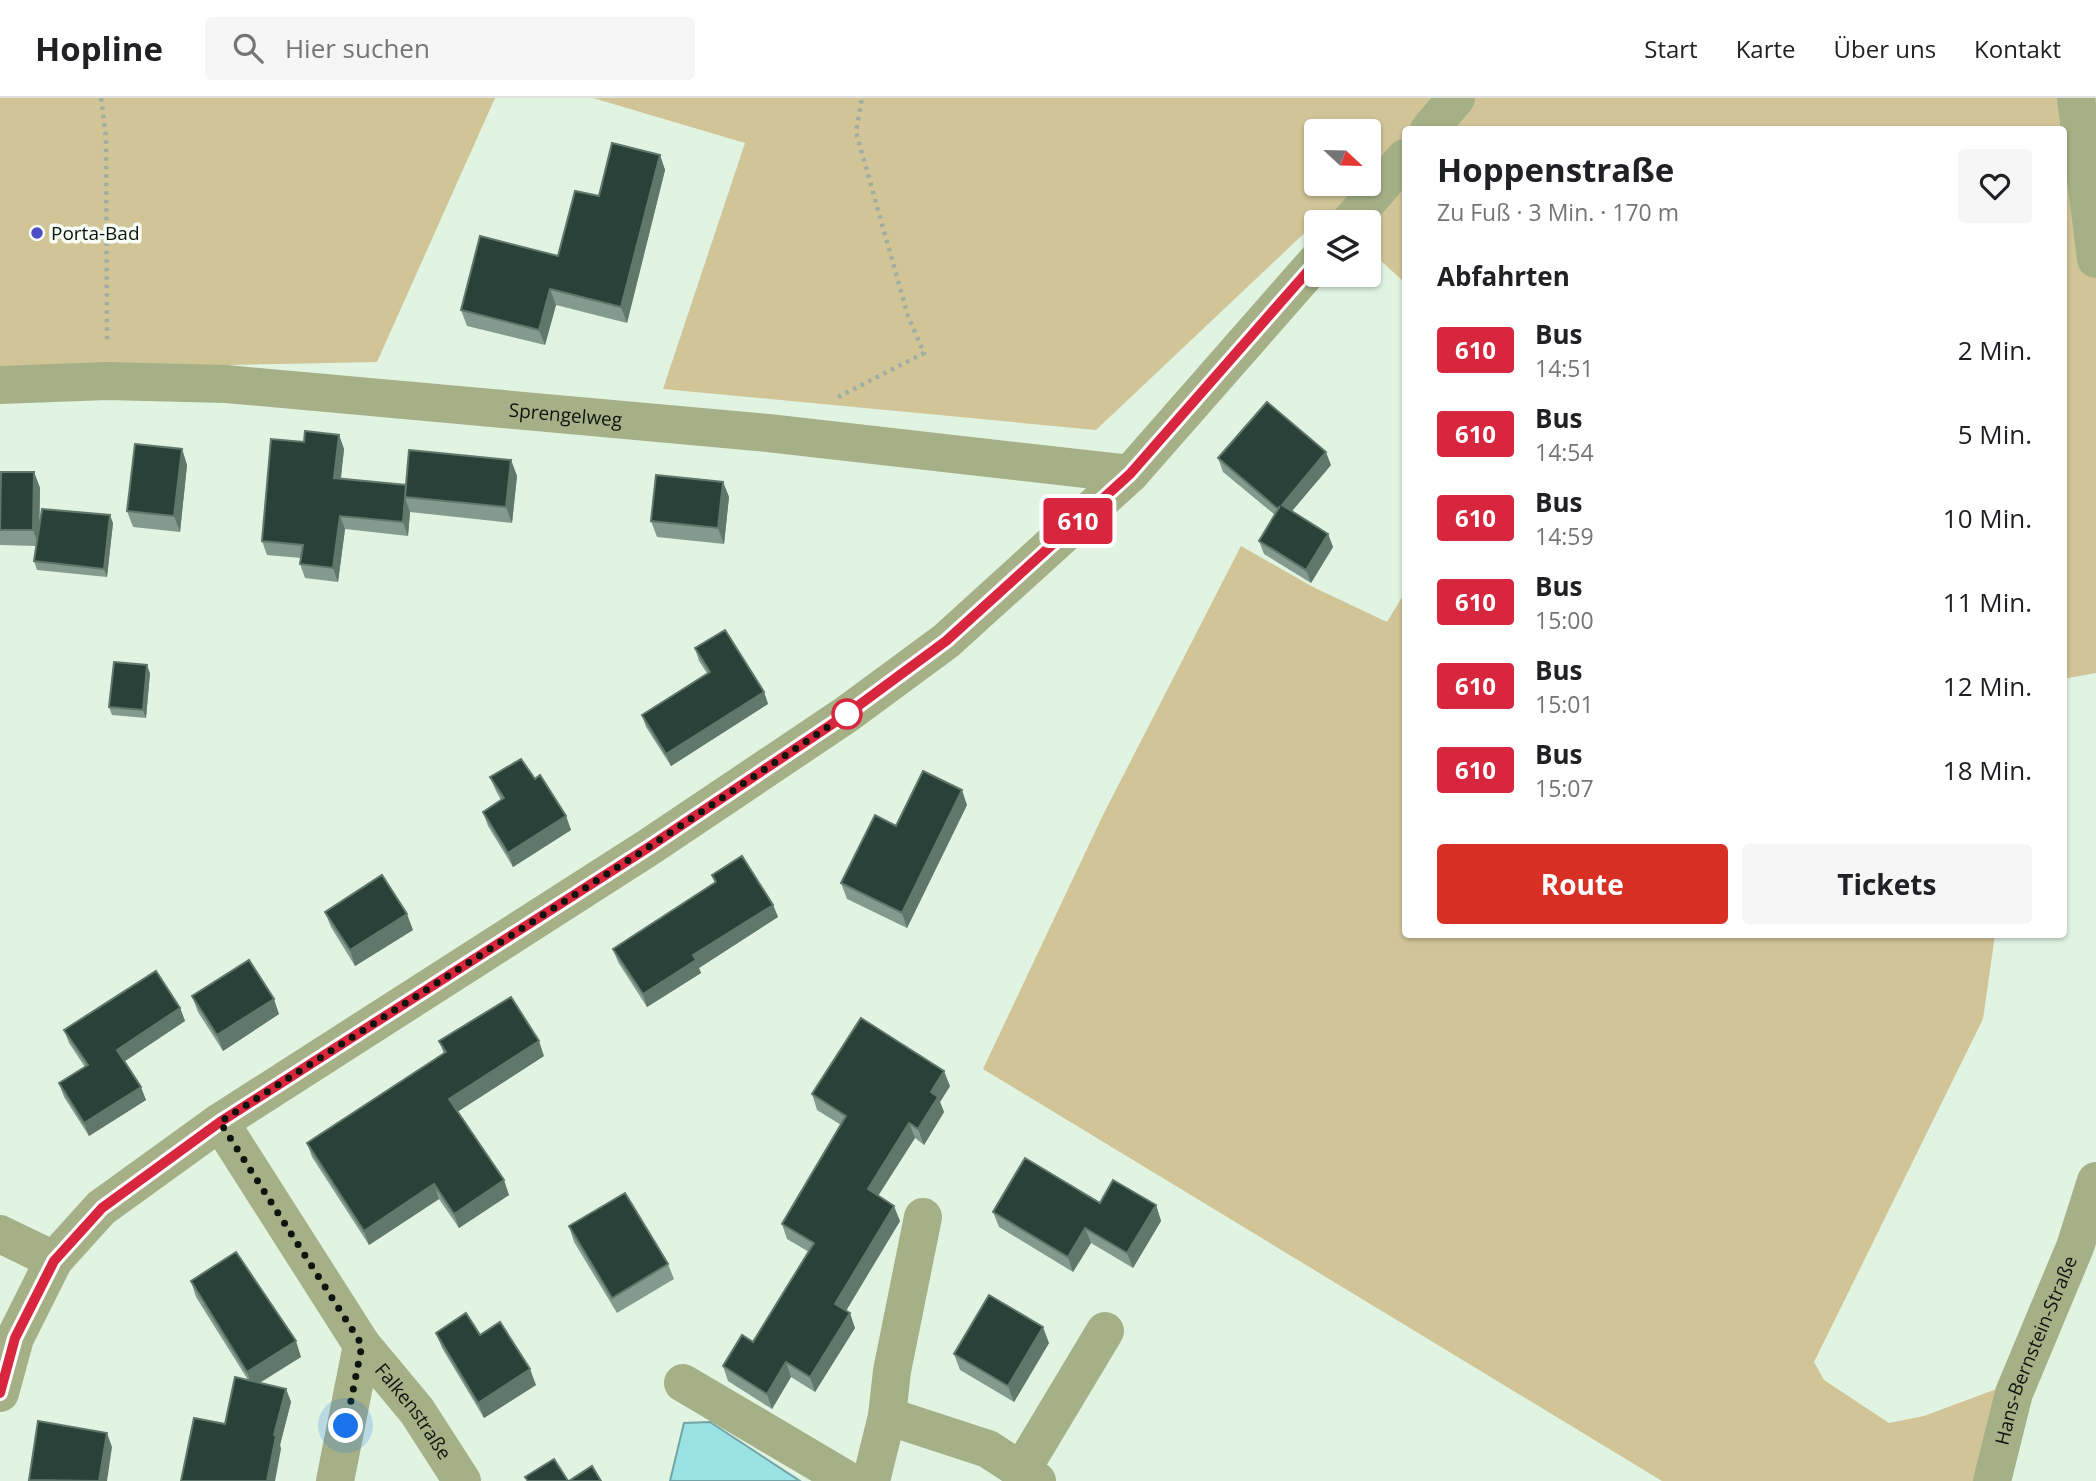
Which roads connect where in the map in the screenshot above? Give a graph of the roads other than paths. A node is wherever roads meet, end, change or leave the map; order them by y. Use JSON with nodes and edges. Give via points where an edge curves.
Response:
{"nodes":[{"id":1,"x":1457,"y":98,"type":"edge"},
{"id":2,"x":2076,"y":98,"type":"edge"},
{"id":3,"x":1432,"y":126,"type":"edge"},
{"id":4,"x":1402,"y":161,"type":"edge"},
{"id":5,"x":1360,"y":210,"type":"edge"},
{"id":6,"x":2096,"y":259,"type":"edge"},
{"id":7,"x":1304,"y":275,"type":"edge"},
{"id":8,"x":0,"y":385,"type":"edge"},
{"id":9,"x":1130,"y":474,"type":"junction"},
{"id":10,"x":220,"y":1122,"type":"junction"},
{"id":11,"x":2096,"y":1181,"type":"edge"},
{"id":12,"x":923,"y":1217,"type":"dead end"},
{"id":13,"x":0,"y":1234,"type":"edge"},
{"id":14,"x":54,"y":1261,"type":"junction"},
{"id":15,"x":1105,"y":1331,"type":"dead end"},
{"id":16,"x":362,"y":1345,"type":"junction"},
{"id":17,"x":683,"y":1383,"type":"dead end"},
{"id":18,"x":0,"y":1393,"type":"edge"},
{"id":19,"x":887,"y":1416,"type":"junction"},
{"id":20,"x":1029,"y":1476,"type":"edge"},
{"id":21,"x":335,"y":1481,"type":"edge"},
{"id":22,"x":462,"y":1481,"type":"edge"},
{"id":23,"x":849,"y":1481,"type":"edge"},
{"id":24,"x":871,"y":1481,"type":"edge"},
{"id":25,"x":1992,"y":1481,"type":"edge"}],
"edges":[{"from":1,"to":3,"type":"street"},
{"from":2,"to":6,"type":"street"},
{"from":4,"to":5,"type":"street"},
{"from":7,"to":9,"type":"street"},
{"from":8,"to":9,"type":"street","name":"Sprengelweg","via":[[107,381],[226,384],[755,432]]},
{"from":9,"to":10,"type":"street","via":[[946,641],[847,714]]},
{"from":10,"to":14,"type":"street","via":[[102,1208]]},
{"from":10,"to":16,"type":"street","name":"Falkenstraße"},
{"from":11,"to":25,"type":"street","name":"Hans-Bernstein-Straße","via":[[2014,1394]]},
{"from":12,"to":19,"type":"street"},
{"from":13,"to":14,"type":"street"},
{"from":14,"to":18,"type":"street","via":[[15,1338]]},
{"from":15,"to":20,"type":"street"},
{"from":16,"to":21,"type":"street","name":"Falkenstraße"},
{"from":16,"to":22,"type":"street","name":"Falkenstraße","via":[[417,1411]]},
{"from":17,"to":23,"type":"street"},
{"from":19,"to":20,"type":"street","via":[[988,1449]]},
{"from":19,"to":24,"type":"street"}]}
